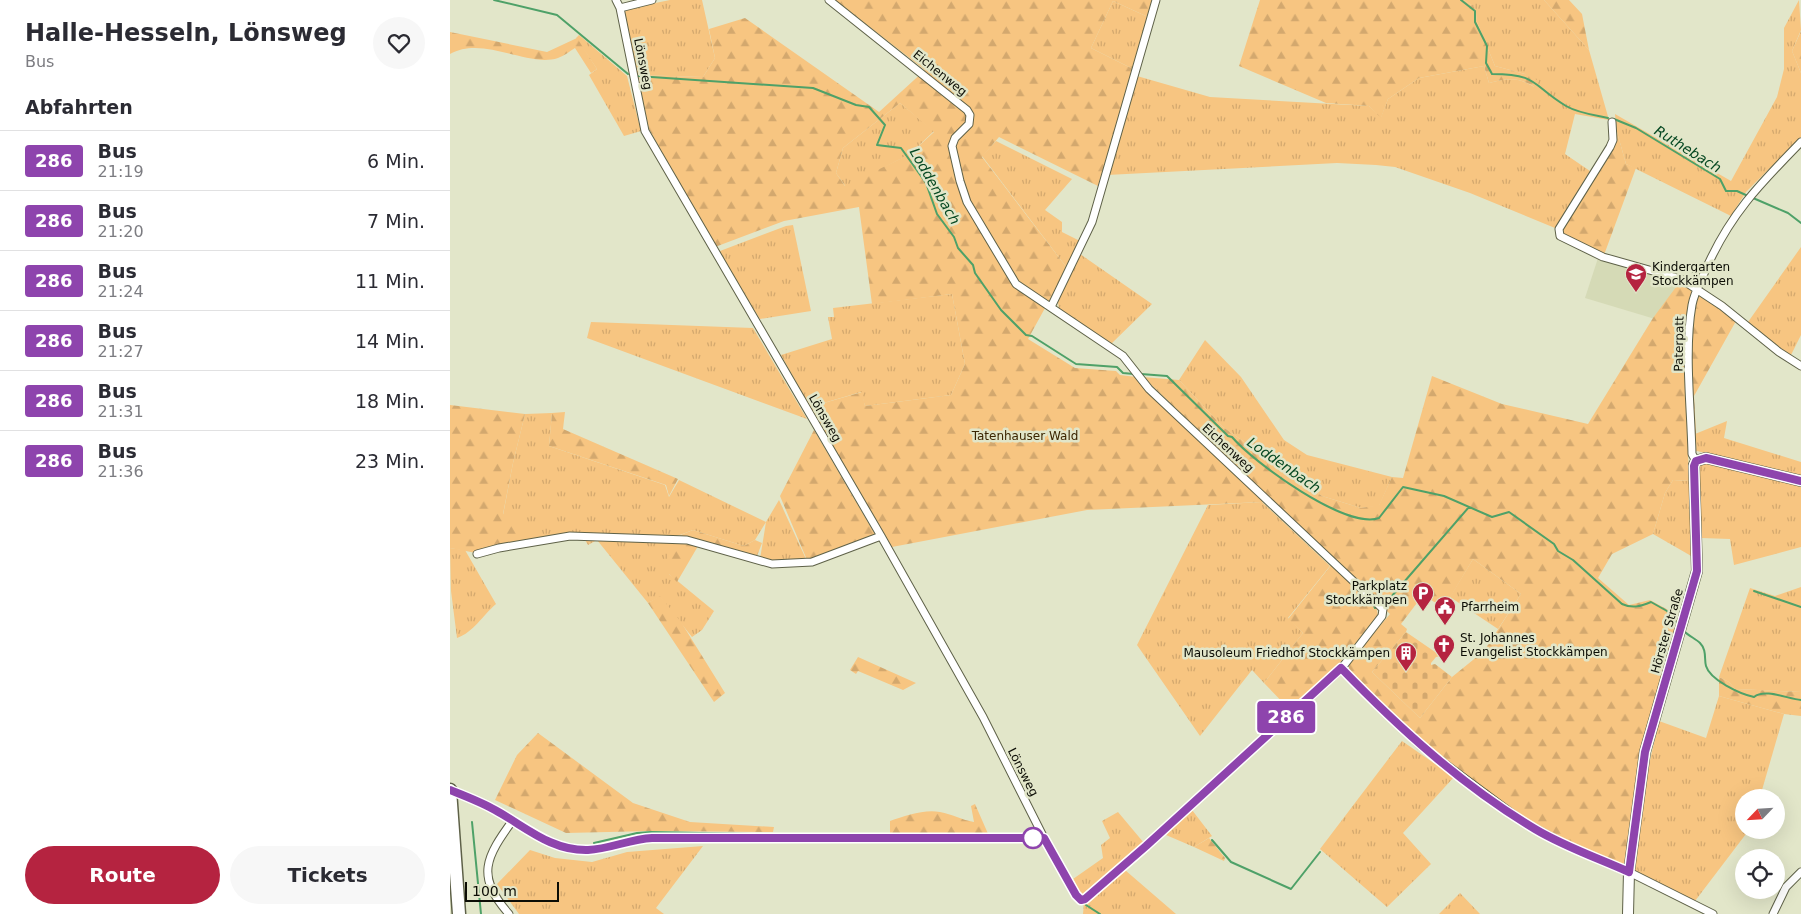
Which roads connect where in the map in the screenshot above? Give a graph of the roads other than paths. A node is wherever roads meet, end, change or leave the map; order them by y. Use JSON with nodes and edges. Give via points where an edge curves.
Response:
{"nodes":[{"id":1,"x":616,"y":0,"type":"edge"},
{"id":2,"x":652,"y":0,"type":"edge"},
{"id":3,"x":829,"y":0,"type":"edge"},
{"id":4,"x":1156,"y":0,"type":"edge"},
{"id":5,"x":620,"y":8,"type":"junction"},
{"id":6,"x":1612,"y":122,"type":"dead end"},
{"id":7,"x":1801,"y":142,"type":"edge"},
{"id":8,"x":1697,"y":288,"type":"junction"},
{"id":9,"x":1051,"y":307,"type":"junction"},
{"id":10,"x":1801,"y":366,"type":"edge"},
{"id":11,"x":1696,"y":461,"type":"junction"},
{"id":12,"x":1801,"y":481,"type":"edge"},
{"id":13,"x":881,"y":536,"type":"junction"},
{"id":14,"x":477,"y":554,"type":"dead end"},
{"id":15,"x":1341,"y":668,"type":"junction"},
{"id":16,"x":450,"y":790,"type":"edge"},
{"id":17,"x":513,"y":820,"type":"junction"},
{"id":18,"x":1044,"y":838,"type":"junction"},
{"id":19,"x":1629,"y":872,"type":"junction"},
{"id":20,"x":1801,"y":872,"type":"edge"},
{"id":21,"x":459,"y":914,"type":"edge"},
{"id":22,"x":509,"y":914,"type":"edge"},
{"id":23,"x":1628,"y":914,"type":"edge"},
{"id":24,"x":1712,"y":914,"type":"edge"},
{"id":25,"x":1773,"y":914,"type":"edge"}],
"edges":[{"from":1,"to":5,"type":"street","name":"Lönsweg"},
{"from":2,"to":5,"type":"street"},
{"from":3,"to":9,"type":"street","name":"Eichenweg","via":[[967,110],[969,124],[952,146],[967,202],[1016,284]]},
{"from":4,"to":9,"type":"street","via":[[1092,222]]},
{"from":5,"to":13,"type":"street","name":"Lönsweg","via":[[645,131]]},
{"from":6,"to":8,"type":"street","via":[[1610,148],[1558,233],[1603,257],[1668,274]]},
{"from":7,"to":8,"type":"street","name":"Paterpatt","via":[[1746,199],[1712,255]]},
{"from":8,"to":10,"type":"street"},
{"from":8,"to":11,"type":"street","name":"Paterpatt","via":[[1690,321],[1692,454]]},
{"from":9,"to":15,"type":"street","name":"Eichenweg","via":[[1123,356],[1148,389],[1381,606],[1383,613]]},
{"from":11,"to":12,"type":"street","via":[[1706,458]]},
{"from":11,"to":19,"type":"street","name":"Hörster Straße","via":[[1693,470],[1697,571],[1645,752]]},
{"from":13,"to":14,"type":"street","via":[[812,562],[772,564],[687,540],[570,536]]},
{"from":13,"to":18,"type":"street","name":"Lönsweg","via":[[983,717]]},
{"from":15,"to":18,"type":"street","name":"Lönsweg","via":[[1088,898],[1081,900],[1076,895]]},
{"from":15,"to":19,"type":"street","via":[[1421,746],[1498,804],[1536,830]]},
{"from":16,"to":17,"type":"street"},
{"from":16,"to":21,"type":"highway"},
{"from":17,"to":18,"type":"street","via":[[549,843],[589,850],[652,838]]},
{"from":17,"to":22,"type":"street","via":[[492,850],[488,873],[497,901]]},
{"from":19,"to":23,"type":"street","name":"Hörster Straße"},
{"from":19,"to":24,"type":"street"},
{"from":20,"to":25,"type":"street","via":[[1786,887]]}]}
